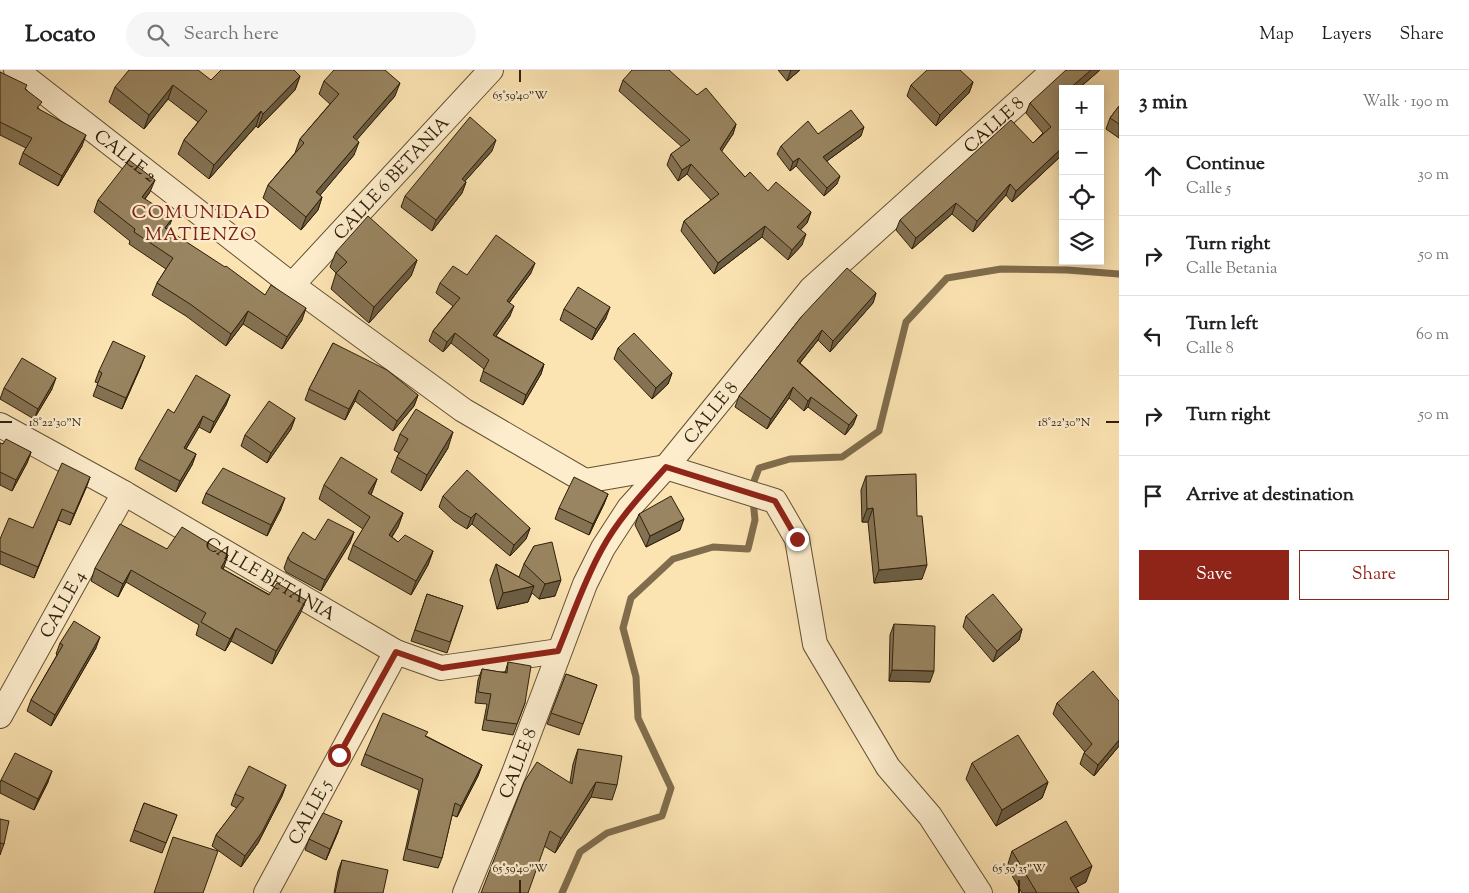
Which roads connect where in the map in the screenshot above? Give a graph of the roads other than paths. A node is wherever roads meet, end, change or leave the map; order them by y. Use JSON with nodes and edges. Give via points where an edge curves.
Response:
{"nodes":[{"id":1,"x":16,"y":70,"type":"edge"},
{"id":2,"x":492,"y":70,"type":"edge"},
{"id":3,"x":1054,"y":70,"type":"edge"},
{"id":4,"x":292,"y":285,"type":"junction"},
{"id":5,"x":0,"y":425,"type":"edge"},
{"id":6,"x":666,"y":467,"type":"junction"},
{"id":7,"x":124,"y":493,"type":"junction"},
{"id":8,"x":558,"y":651,"type":"junction"},
{"id":9,"x":396,"y":652,"type":"junction"},
{"id":10,"x":0,"y":716,"type":"edge"},
{"id":11,"x":266,"y":893,"type":"edge"},
{"id":12,"x":465,"y":893,"type":"edge"},
{"id":13,"x":980,"y":893,"type":"edge"}],
"edges":[{"from":1,"to":4,"type":"street","name":"CALLE 2"},
{"from":2,"to":4,"type":"street","name":"CALLE 6 BETANIA"},
{"from":3,"to":6,"type":"street","name":"CALLE 8","via":[[811,289]]},
{"from":4,"to":6,"type":"street","name":"CALLE 2","via":[[463,410],[585,481]]},
{"from":5,"to":7,"type":"street","name":"CALLE BETANIA"},
{"from":6,"to":8,"type":"street","name":"CALLE 8","via":[[629,508],[603,548]]},
{"from":6,"to":13,"type":"street","via":[[775,501],[797,539],[815,644],[888,766],[930,816]]},
{"from":7,"to":9,"type":"street","name":"CALLE BETANIA"},
{"from":7,"to":10,"type":"street","name":"CALLE 4"},
{"from":8,"to":9,"type":"street","name":"CALLE BETANIA","via":[[442,668]]},
{"from":8,"to":12,"type":"street","name":"CALLE 8"},
{"from":9,"to":11,"type":"street","name":"CALLE 5"}]}
